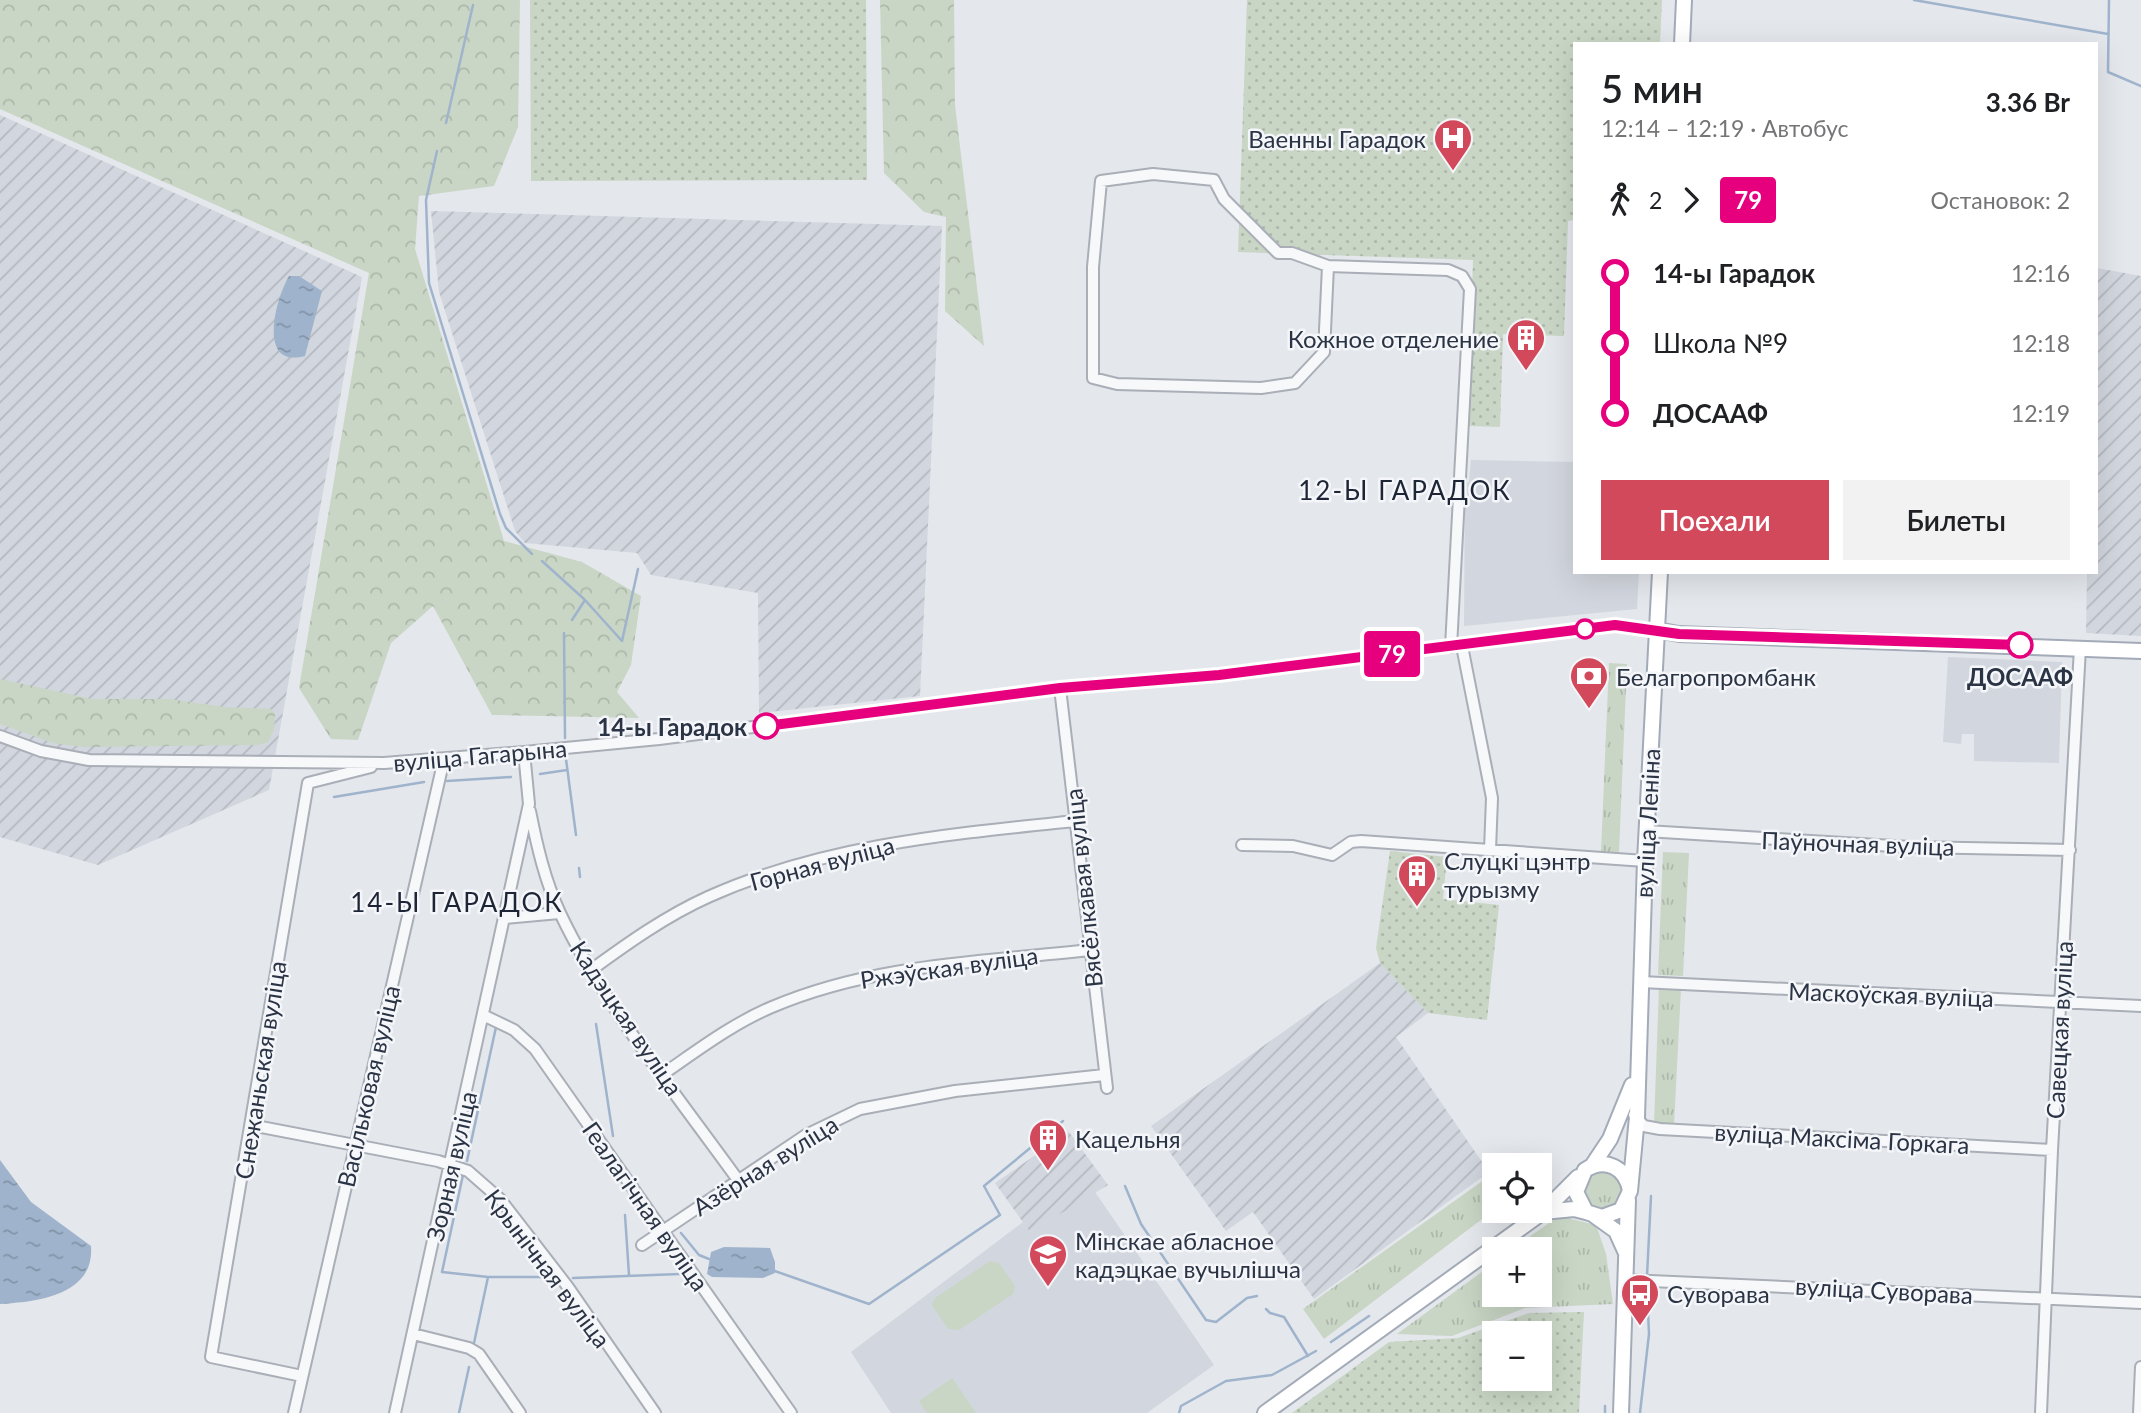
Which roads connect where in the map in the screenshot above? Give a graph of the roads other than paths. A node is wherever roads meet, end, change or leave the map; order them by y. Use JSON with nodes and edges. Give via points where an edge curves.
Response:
{"nodes":[{"id":1,"x":1684,"y":0,"type":"edge"},
{"id":2,"x":1682,"y":42,"type":"edge"},
{"id":3,"x":1328,"y":265,"type":"junction"},
{"id":4,"x":1660,"y":574,"type":"edge"},
{"id":5,"x":1657,"y":630,"type":"junction"},
{"id":6,"x":1457,"y":646,"type":"junction"},
{"id":7,"x":2081,"y":648,"type":"junction"},
{"id":8,"x":2141,"y":651,"type":"edge"},
{"id":9,"x":1060,"y":688,"type":"junction"},
{"id":10,"x":0,"y":736,"type":"edge"},
{"id":11,"x":524,"y":752,"type":"junction"},
{"id":12,"x":444,"y":759,"type":"junction"},
{"id":13,"x":384,"y":764,"type":"junction"},
{"id":14,"x":529,"y":804,"type":"junction"},
{"id":15,"x":1075,"y":821,"type":"junction"},
{"id":16,"x":1646,"y":831,"type":"junction"},
{"id":17,"x":1242,"y":845,"type":"dead end"},
{"id":18,"x":1490,"y":850,"type":"junction"},
{"id":19,"x":2070,"y":850,"type":"junction"},
{"id":20,"x":1645,"y":861,"type":"junction"},
{"id":21,"x":559,"y":913,"type":"junction"},
{"id":22,"x":505,"y":918,"type":"junction"},
{"id":23,"x":1090,"y":950,"type":"junction"},
{"id":24,"x":591,"y":970,"type":"junction"},
{"id":25,"x":1641,"y":982,"type":"junction"},
{"id":26,"x":2061,"y":1002,"type":"junction"},
{"id":27,"x":2141,"y":1006,"type":"edge"},
{"id":28,"x":485,"y":1016,"type":"junction"},
{"id":29,"x":663,"y":1074,"type":"junction"},
{"id":30,"x":1104,"y":1074,"type":"junction"},
{"id":31,"x":1107,"y":1088,"type":"dead end"},
{"id":32,"x":1630,"y":1114,"type":"junction"},
{"id":33,"x":251,"y":1125,"type":"junction"},
{"id":34,"x":354,"y":1147,"type":"junction"},
{"id":35,"x":2052,"y":1150,"type":"junction"},
{"id":36,"x":451,"y":1166,"type":"junction"},
{"id":37,"x":1592,"y":1166,"type":"junction"},
{"id":38,"x":1579,"y":1176,"type":"junction"},
{"id":39,"x":738,"y":1180,"type":"junction"},
{"id":40,"x":1629,"y":1195,"type":"junction"},
{"id":41,"x":1552,"y":1203,"type":"edge"},
{"id":42,"x":1552,"y":1211,"type":"edge"},
{"id":43,"x":1591,"y":1214,"type":"junction"},
{"id":44,"x":1528,"y":1223,"type":"edge"},
{"id":45,"x":662,"y":1231,"type":"junction"},
{"id":46,"x":642,"y":1245,"type":"dead end"},
{"id":47,"x":1628,"y":1257,"type":"junction"},
{"id":48,"x":1628,"y":1280,"type":"junction"},
{"id":49,"x":2046,"y":1298,"type":"junction"},
{"id":50,"x":2141,"y":1303,"type":"edge"},
{"id":51,"x":414,"y":1334,"type":"junction"},
{"id":52,"x":2141,"y":1367,"type":"edge"},
{"id":53,"x":302,"y":1376,"type":"junction"},
{"id":54,"x":294,"y":1413,"type":"edge"},
{"id":55,"x":396,"y":1413,"type":"edge"},
{"id":56,"x":520,"y":1413,"type":"edge"},
{"id":57,"x":655,"y":1413,"type":"edge"},
{"id":58,"x":791,"y":1413,"type":"edge"},
{"id":59,"x":1265,"y":1413,"type":"edge"},
{"id":60,"x":1621,"y":1413,"type":"edge"},
{"id":61,"x":2041,"y":1413,"type":"edge"},
{"id":62,"x":2139,"y":1413,"type":"edge"}],
"edges":[{"from":1,"to":2,"type":"main road"},
{"from":3,"to":3,"type":"street","via":[[1278,253],[1224,199],[1214,180],[1153,174],[1101,181],[1093,267],[1093,378],[1117,384],[1261,388],[1295,383],[1324,352]]},
{"from":3,"to":6,"type":"street","via":[[1448,270],[1462,276],[1470,289]]},
{"from":4,"to":5,"type":"main road","name":"вуліца Леніна"},
{"from":5,"to":6,"type":"street","name":"вуліца Гагарына","via":[[1615,625]]},
{"from":5,"to":7,"type":"main road","name":"вуліца Гагарына"},
{"from":5,"to":16,"type":"main road","name":"вуліца Леніна"},
{"from":6,"to":9,"type":"street","name":"вуліца Гагарына","via":[[1219,675]]},
{"from":6,"to":18,"type":"street","via":[[1492,798]]},
{"from":7,"to":8,"type":"main road","name":"вуліца Гагарына"},
{"from":7,"to":19,"type":"street","name":"Савецкая вуліца"},
{"from":9,"to":11,"type":"street","name":"вуліца Гагарына"},
{"from":9,"to":15,"type":"street","name":"Вясёлкавая вуліца"},
{"from":10,"to":13,"type":"street","name":"вуліца Гагарына","via":[[41,751],[89,760]]},
{"from":11,"to":12,"type":"street","name":"вуліца Гагарына"},
{"from":11,"to":14,"type":"street","name":"Зорная вуліца"},
{"from":12,"to":13,"type":"street","name":"вуліца Гагарына"},
{"from":12,"to":34,"type":"street","name":"Васільковая вуліца"},
{"from":13,"to":33,"type":"street","name":"Снежаньская вуліца","via":[[308,783]]},
{"from":14,"to":21,"type":"street","name":"Кадэцкая вуліца"},
{"from":14,"to":22,"type":"street","name":"Зорная вуліца"},
{"from":15,"to":23,"type":"street","name":"Вясёлкавая вуліца"},
{"from":15,"to":24,"type":"street","name":"Горная вуліца","via":[[927,837],[790,867],[706,898],[657,924]]},
{"from":16,"to":19,"type":"street","name":"Паўночная вуліца","via":[[1910,847]]},
{"from":16,"to":20,"type":"main road","name":"вуліца Леніна"},
{"from":17,"to":18,"type":"street","via":[[1293,846],[1332,855],[1361,841]]},
{"from":18,"to":20,"type":"street"},
{"from":19,"to":26,"type":"street","name":"Савецкая вуліца"},
{"from":20,"to":25,"type":"main road","name":"вуліца Леніна"},
{"from":21,"to":22,"type":"street"},
{"from":21,"to":24,"type":"street","name":"Кадэцкая вуліца"},
{"from":22,"to":28,"type":"street","name":"Зорная вуліца"},
{"from":23,"to":29,"type":"street","name":"Ржэўская вуліца","via":[[864,976],[770,1008],[726,1031]]},
{"from":23,"to":30,"type":"street","name":"Вясёлкавая вуліца"},
{"from":24,"to":29,"type":"street","name":"Кадэцкая вуліца"},
{"from":25,"to":26,"type":"street","name":"Маскоўская вуліца"},
{"from":25,"to":32,"type":"main road","name":"вуліца Леніна"},
{"from":26,"to":27,"type":"street","name":"Маскоўская вуліца"},
{"from":26,"to":35,"type":"street","name":"Савецкая вуліца"},
{"from":28,"to":36,"type":"street","name":"Зорная вуліца"},
{"from":28,"to":45,"type":"street","name":"Геалагічная вуліца","via":[[514,1030],[536,1048]]},
{"from":29,"to":39,"type":"street","name":"Кадэцкая вуліца"},
{"from":30,"to":31,"type":"street","name":"Вясёлкавая вуліца"},
{"from":30,"to":39,"type":"street","name":"Азёрная вуліца","via":[[955,1091],[859,1109],[832,1120]]},
{"from":32,"to":35,"type":"street","name":"вуліца Максіма Горкага","via":[[1644,1126],[1660,1129]]},
{"from":32,"to":37,"type":"main road","name":"вуліца Леніна"},
{"from":32,"to":40,"type":"main road","name":"вуліца Леніна"},
{"from":33,"to":34,"type":"street","name":"Крынічная вуліца"},
{"from":33,"to":53,"type":"street","name":"Снежаньская вуліца","via":[[211,1357]]},
{"from":34,"to":36,"type":"street","name":"Крынічная вуліца"},
{"from":34,"to":53,"type":"street","name":"Васільковая вуліца"},
{"from":35,"to":49,"type":"street","name":"Савецкая вуліца"},
{"from":36,"to":51,"type":"street","name":"Зорная вуліца"},
{"from":36,"to":57,"type":"street","name":"Крынічная вуліца","via":[[468,1171],[500,1199]]},
{"from":37,"to":38,"type":"main road"},
{"from":37,"to":40,"type":"main road","via":[[1618,1168],[1628,1182]]},
{"from":38,"to":41,"type":"main road"},
{"from":38,"to":43,"type":"main road","via":[[1576,1192]]},
{"from":39,"to":45,"type":"street","name":"Азёрная вуліца"},
{"from":40,"to":43,"type":"main road","via":[[1615,1214]]},
{"from":40,"to":47,"type":"main road","name":"вуліца Леніна"},
{"from":42,"to":43,"type":"main road","via":[[1574,1209]]},
{"from":43,"to":47,"type":"main road","via":[[1616,1231]]},
{"from":44,"to":59,"type":"main road"},
{"from":45,"to":46,"type":"street","name":"Азёрная вуліца"},
{"from":45,"to":58,"type":"street","name":"Геалагічная вуліца"},
{"from":47,"to":48,"type":"main road","name":"вуліца Леніна"},
{"from":48,"to":49,"type":"street","name":"вуліца Суворава"},
{"from":48,"to":60,"type":"main road","name":"вуліца Леніна"},
{"from":49,"to":50,"type":"street","name":"вуліца Суворава"},
{"from":49,"to":61,"type":"street","name":"Савецкая вуліца"},
{"from":51,"to":55,"type":"street","name":"Зорная вуліца"},
{"from":51,"to":56,"type":"street","via":[[479,1353]]},
{"from":52,"to":62,"type":"street"},
{"from":53,"to":54,"type":"street","name":"Васільковая вуліца"}]}
